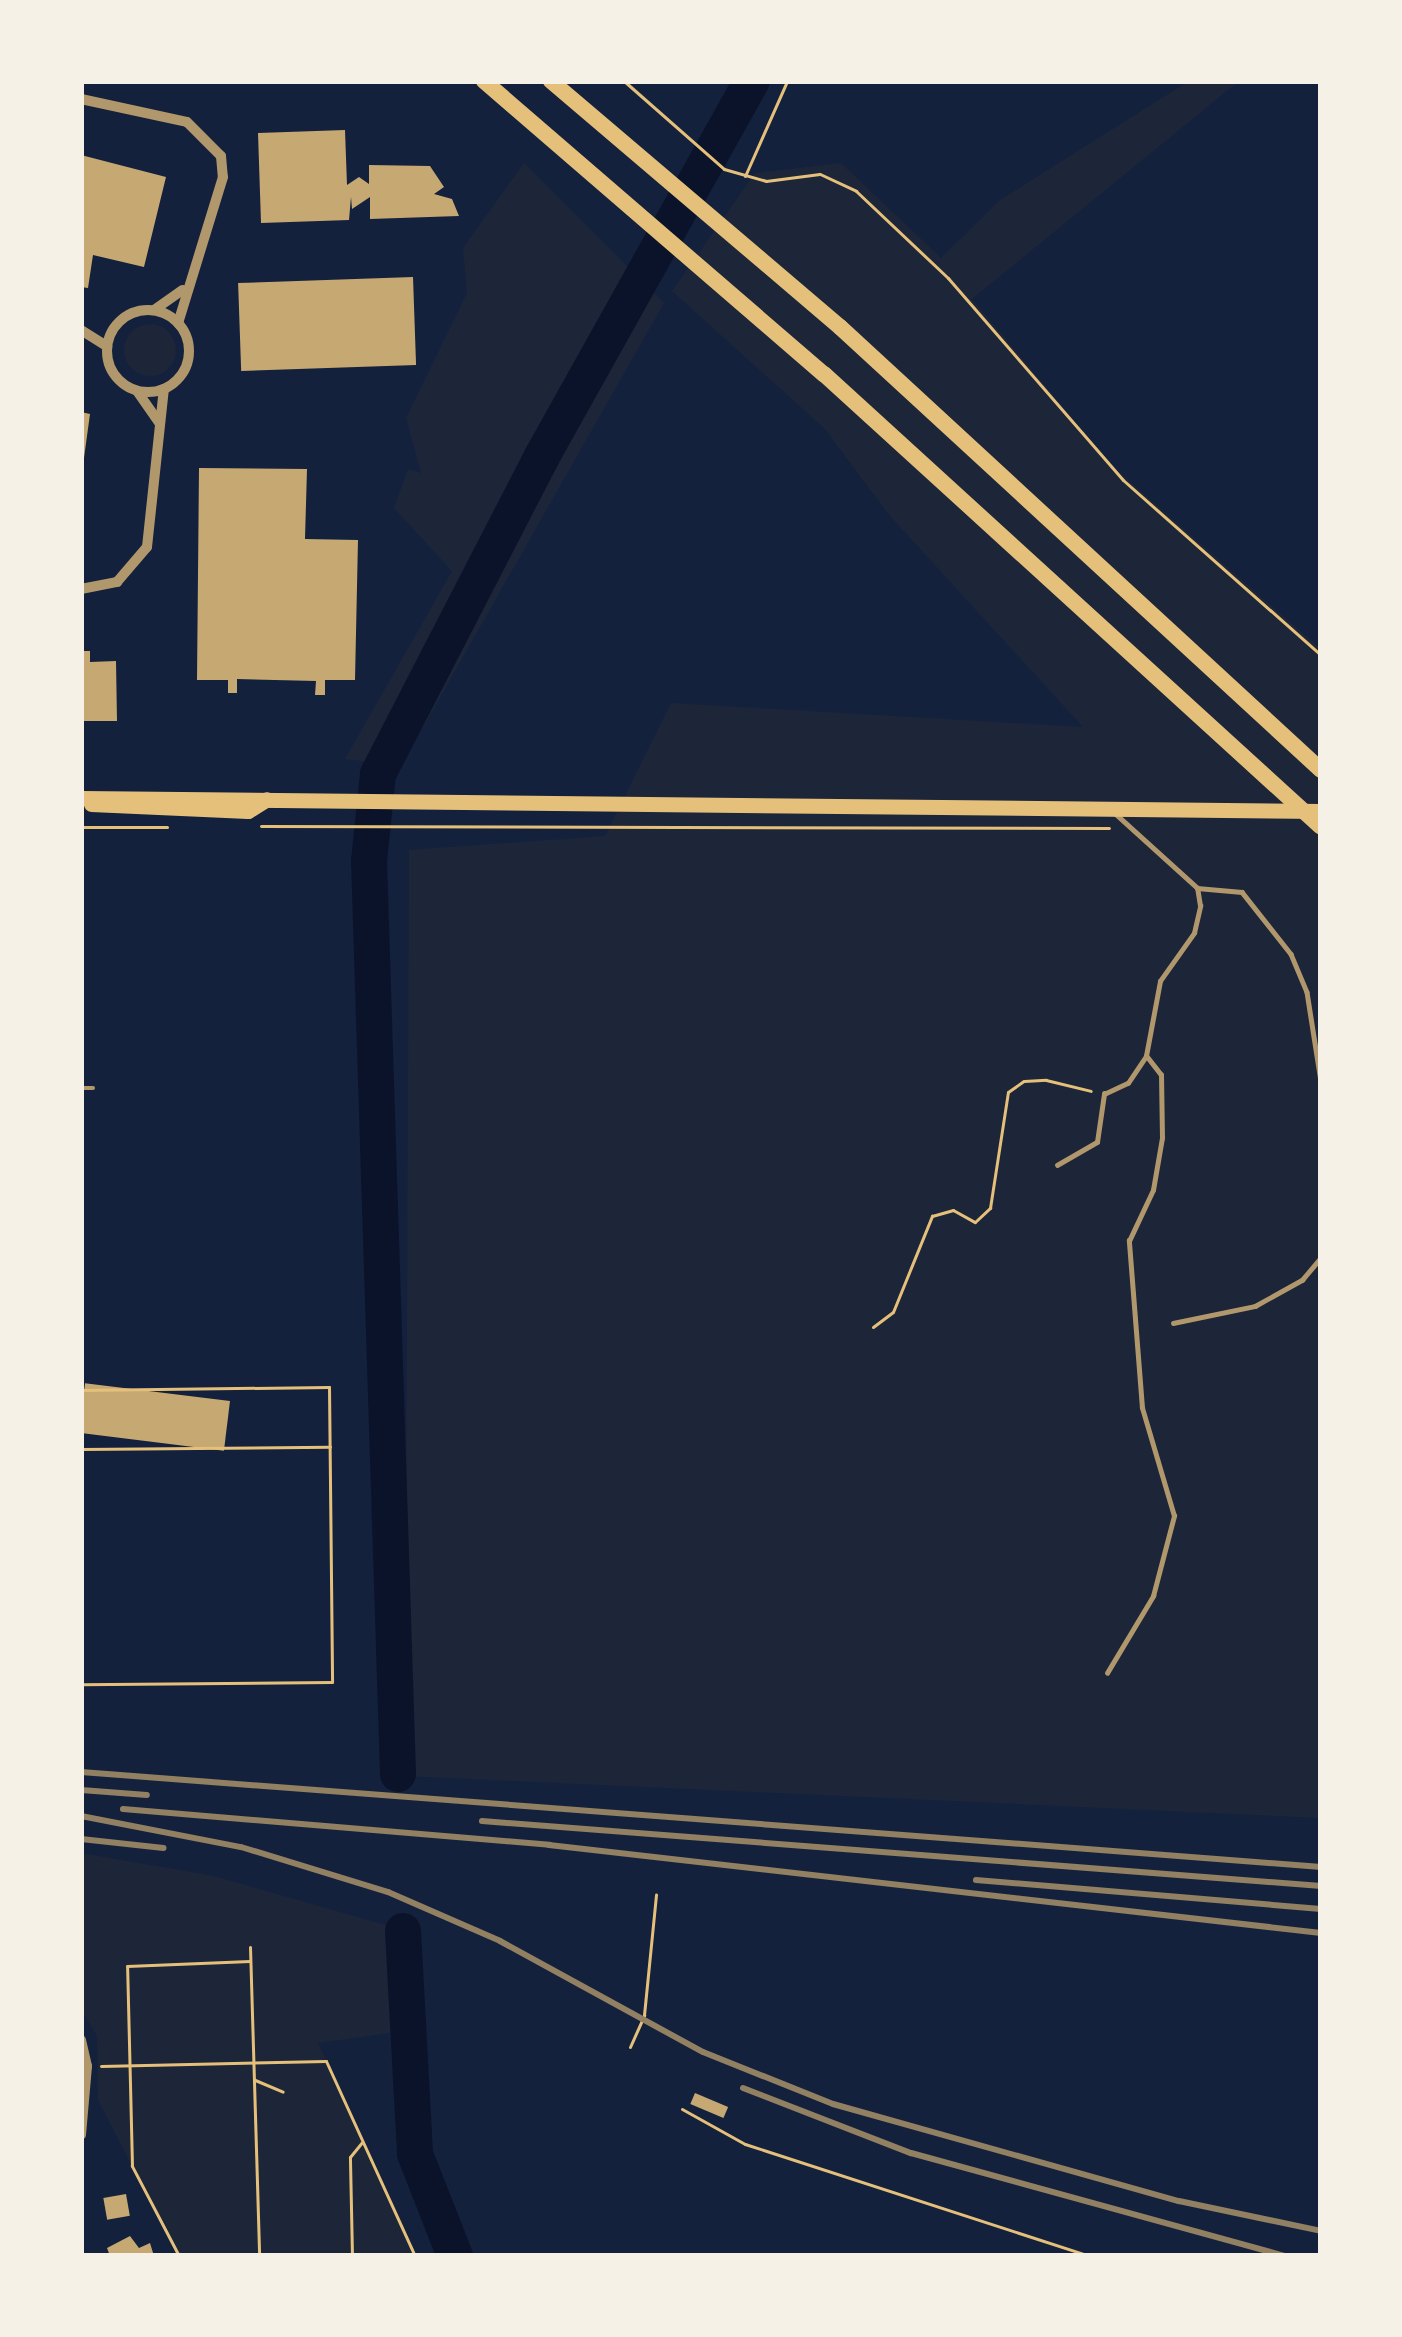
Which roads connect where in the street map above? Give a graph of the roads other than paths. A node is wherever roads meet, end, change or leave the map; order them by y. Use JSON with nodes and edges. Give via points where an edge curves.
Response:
{"nodes":[{"id":1,"x":195,"y":81,"type":"edge"},
{"id":2,"x":225,"y":81,"type":"edge"},
{"id":3,"x":484,"y":81,"type":"edge"},
{"id":4,"x":551,"y":81,"type":"edge"},
{"id":5,"x":81,"y":100,"type":"edge"},
{"id":6,"x":183,"y":290,"type":"junction"},
{"id":7,"x":154,"y":310,"type":"junction"},
{"id":8,"x":178,"y":322,"type":"junction"},
{"id":9,"x":114,"y":327,"type":"junction"},
{"id":10,"x":84,"y":331,"type":"edge"},
{"id":11,"x":107,"y":346,"type":"junction"},
{"id":12,"x":164,"y":389,"type":"junction"},
{"id":13,"x":137,"y":391,"type":"junction"},
{"id":14,"x":158,"y":422,"type":"junction"},
{"id":15,"x":81,"y":590,"type":"edge"},
{"id":16,"x":1321,"y":770,"type":"edge"},
{"id":17,"x":81,"y":800,"type":"edge"},
{"id":18,"x":1109,"y":808,"type":"junction"},
{"id":19,"x":1321,"y":811,"type":"edge"},
{"id":20,"x":1321,"y":827,"type":"edge"},
{"id":21,"x":1198,"y":889,"type":"junction"},
{"id":22,"x":1145,"y":1056,"type":"junction"},
{"id":23,"x":1321,"y":1081,"type":"edge"},
{"id":24,"x":81,"y":1088,"type":"edge"},
{"id":25,"x":93,"y":1088,"type":"dead end"},
{"id":26,"x":1057,"y":1166,"type":"dead end"},
{"id":27,"x":1321,"y":1257,"type":"edge"},
{"id":28,"x":1173,"y":1323,"type":"dead end"},
{"id":29,"x":1107,"y":1672,"type":"dead end"},
{"id":30,"x":81,"y":2039,"type":"edge"},
{"id":31,"x":81,"y":2135,"type":"edge"}],
"edges":[{"from":1,"to":2,"type":"lane"},
{"from":3,"to":20,"type":"highway","via":[[722,283]]},
{"from":4,"to":16,"type":"highway","via":[[744,244]]},
{"from":5,"to":6,"type":"street","via":[[187,122],[221,156],[208,233]]},
{"from":6,"to":7,"type":"street"},
{"from":6,"to":8,"type":"street"},
{"from":7,"to":8,"type":"street"},
{"from":7,"to":9,"type":"street"},
{"from":8,"to":12,"type":"street","via":[[189,358]]},
{"from":9,"to":10,"type":"street"},
{"from":9,"to":11,"type":"street"},
{"from":10,"to":11,"type":"street"},
{"from":11,"to":13,"type":"street","via":[[110,368]]},
{"from":12,"to":13,"type":"street"},
{"from":12,"to":14,"type":"street"},
{"from":13,"to":14,"type":"street"},
{"from":14,"to":15,"type":"street","via":[[147,547],[117,582]]},
{"from":17,"to":18,"type":"main road"},
{"from":18,"to":19,"type":"main road"},
{"from":18,"to":21,"type":"lane"},
{"from":21,"to":22,"type":"lane","via":[[1194,933],[1160,981]]},
{"from":21,"to":23,"type":"lane","via":[[1242,892],[1291,954]]},
{"from":22,"to":26,"type":"lane","via":[[1128,1083],[1104,1094],[1096,1142]]},
{"from":22,"to":29,"type":"lane","via":[[1161,1075],[1162,1138],[1154,1190],[1129,1241],[1142,1408],[1174,1516],[1153,1597]]},
{"from":24,"to":25,"type":"lane"},
{"from":27,"to":28,"type":"lane","via":[[1302,1280],[1222,1316]]},
{"from":30,"to":31,"type":"street"}]}
